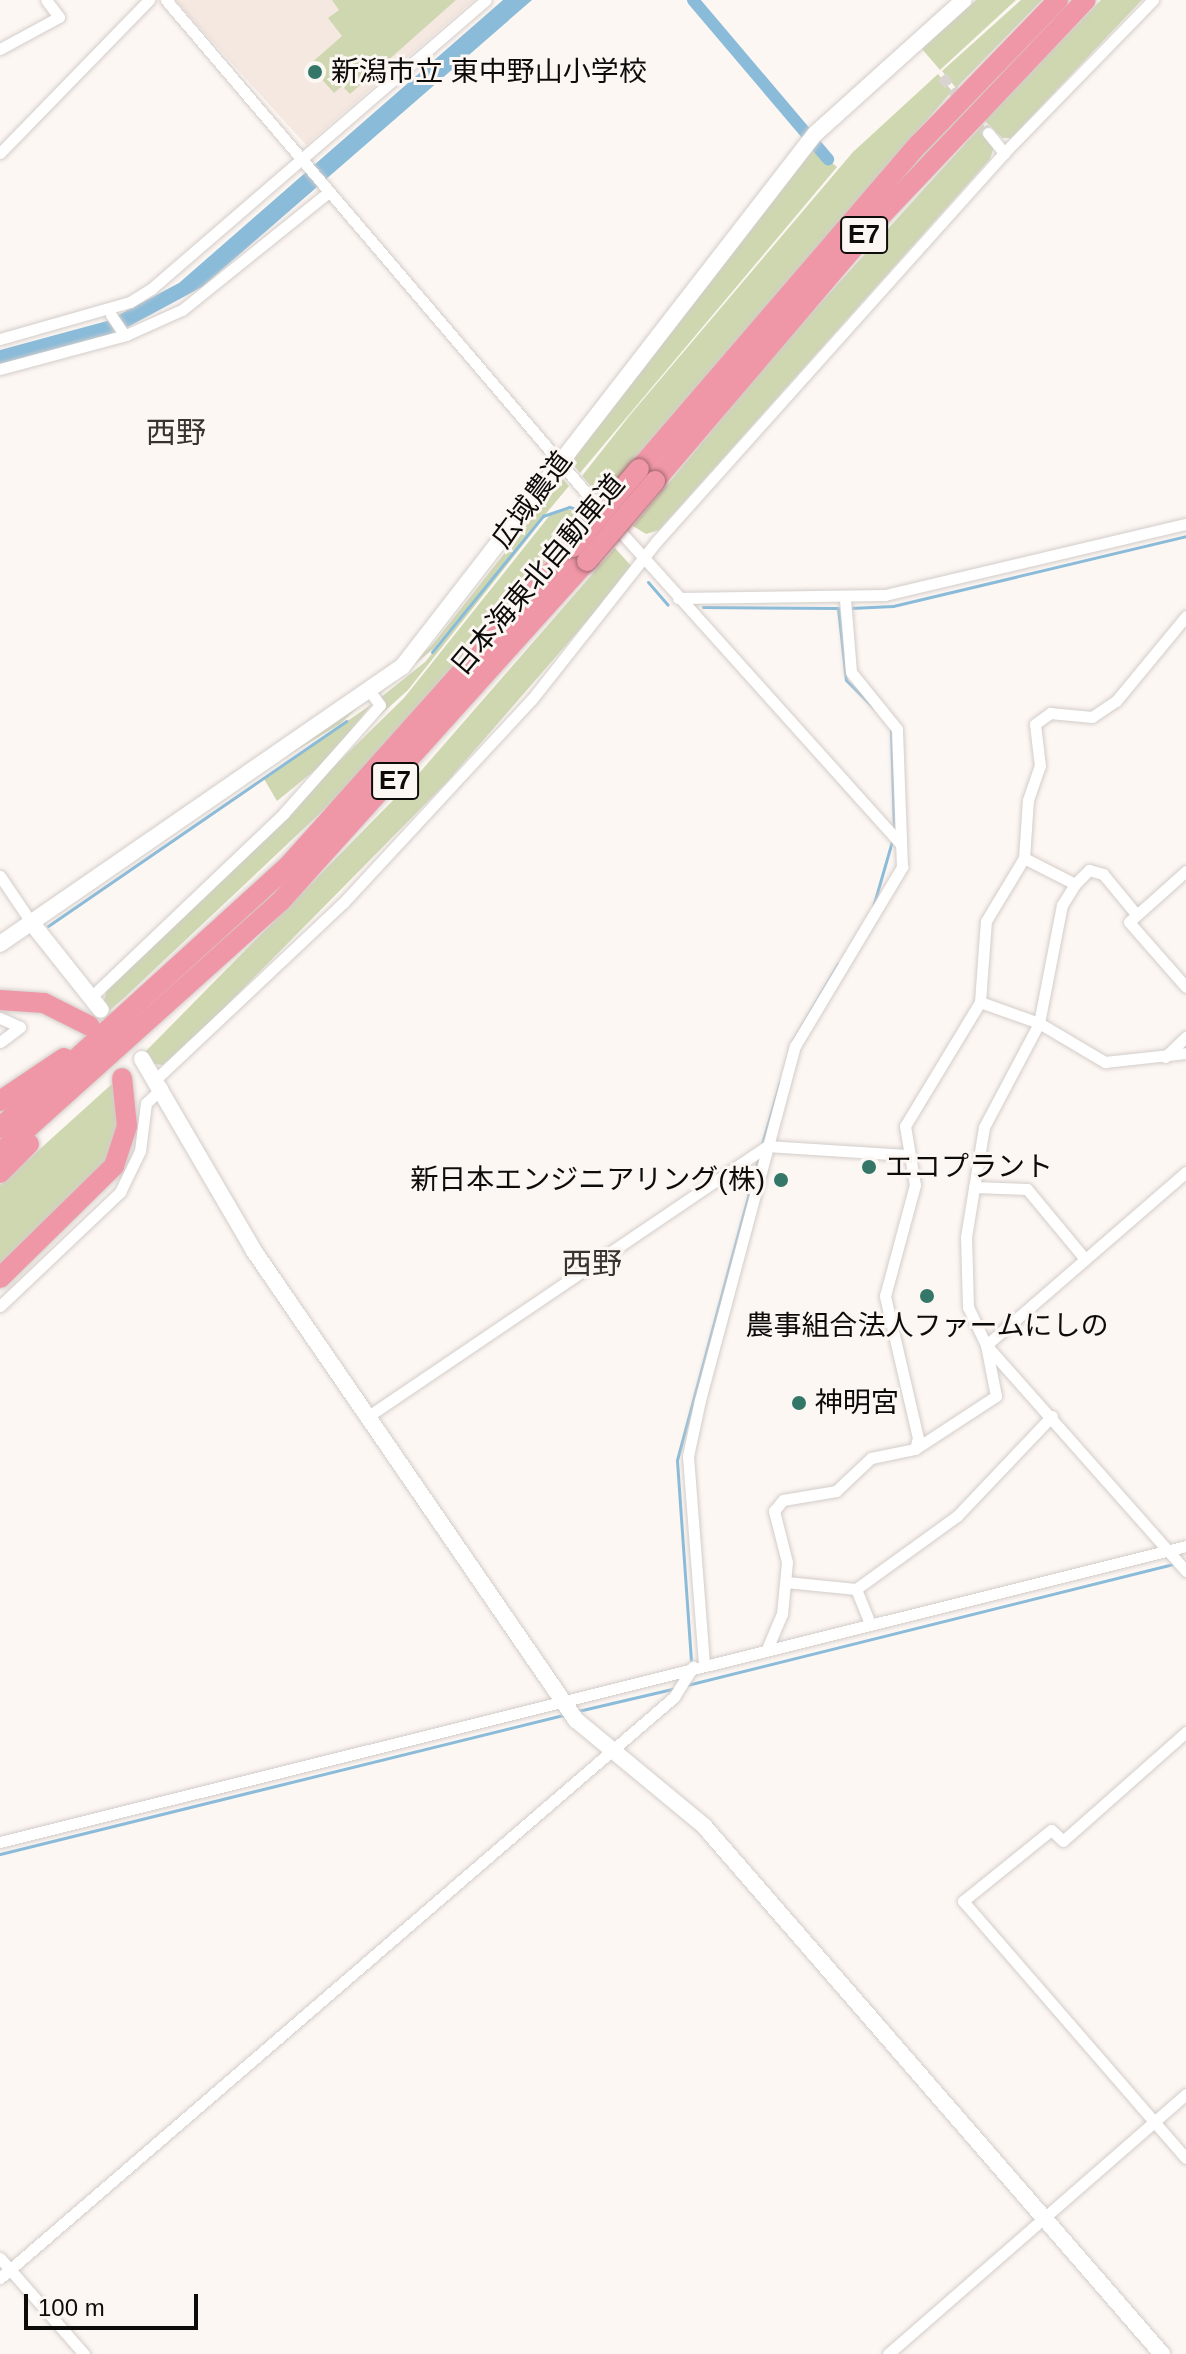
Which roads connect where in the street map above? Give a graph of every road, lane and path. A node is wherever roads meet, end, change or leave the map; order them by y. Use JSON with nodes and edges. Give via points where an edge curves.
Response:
{"nodes":[{"id":1,"x":46,"y":0,"type":"edge"},
{"id":2,"x":149,"y":0,"type":"edge"},
{"id":3,"x":166,"y":0,"type":"edge"},
{"id":4,"x":486,"y":0,"type":"edge"},
{"id":5,"x":964,"y":0,"type":"edge"},
{"id":6,"x":1058,"y":0,"type":"edge"},
{"id":7,"x":1086,"y":0,"type":"edge"},
{"id":8,"x":1153,"y":0,"type":"edge"},
{"id":9,"x":0,"y":49,"type":"edge"},
{"id":10,"x":988,"y":133,"type":"tunnel mouth"},
{"id":11,"x":0,"y":153,"type":"edge"},
{"id":12,"x":1004,"y":153,"type":"junction"},
{"id":13,"x":303,"y":163,"type":"junction"},
{"id":14,"x":327,"y":190,"type":"junction"},
{"id":15,"x":111,"y":315,"type":"dead end"},
{"id":16,"x":123,"y":333,"type":"dead end"},
{"id":17,"x":0,"y":339,"type":"edge"},
{"id":18,"x":0,"y":369,"type":"edge"},
{"id":19,"x":561,"y":462,"type":"junction"},
{"id":20,"x":647,"y":475,"type":"junction"},
{"id":21,"x":1186,"y":524,"type":"edge"},
{"id":22,"x":580,"y":554,"type":"junction"},
{"id":23,"x":646,"y":557,"type":"junction"},
{"id":24,"x":678,"y":598,"type":"junction"},
{"id":25,"x":845,"y":599,"type":"junction"},
{"id":26,"x":1186,"y":616,"type":"edge"},
{"id":27,"x":368,"y":689,"type":"junction"},
{"id":28,"x":900,"y":843,"type":"junction"},
{"id":29,"x":1024,"y":858,"type":"junction"},
{"id":30,"x":288,"y":866,"type":"junction"},
{"id":31,"x":1186,"y":871,"type":"edge"},
{"id":32,"x":0,"y":876,"type":"edge"},
{"id":33,"x":1075,"y":884,"type":"junction"},
{"id":34,"x":1136,"y":914,"type":"junction"},
{"id":35,"x":31,"y":922,"type":"junction"},
{"id":36,"x":0,"y":942,"type":"edge"},
{"id":37,"x":1186,"y":987,"type":"edge"},
{"id":38,"x":190,"y":988,"type":"junction"},
{"id":39,"x":0,"y":1000,"type":"edge"},
{"id":40,"x":980,"y":1002,"type":"junction"},
{"id":41,"x":93,"y":1011,"type":"junction"},
{"id":42,"x":0,"y":1018,"type":"edge"},
{"id":43,"x":1039,"y":1023,"type":"junction"},
{"id":44,"x":1186,"y":1037,"type":"edge"},
{"id":45,"x":0,"y":1042,"type":"edge"},
{"id":46,"x":1186,"y":1053,"type":"edge"},
{"id":47,"x":1165,"y":1058,"type":"junction"},
{"id":48,"x":142,"y":1059,"type":"dead end"},
{"id":49,"x":122,"y":1078,"type":"dead end"},
{"id":50,"x":159,"y":1083,"type":"junction"},
{"id":51,"x":0,"y":1101,"type":"edge"},
{"id":52,"x":0,"y":1128,"type":"edge"},
{"id":53,"x":768,"y":1146,"type":"junction"},
{"id":54,"x":0,"y":1153,"type":"edge"},
{"id":55,"x":909,"y":1155,"type":"junction"},
{"id":56,"x":1186,"y":1172,"type":"edge"},
{"id":57,"x":0,"y":1173,"type":"edge"},
{"id":58,"x":974,"y":1187,"type":"junction"},
{"id":59,"x":1085,"y":1259,"type":"junction"},
{"id":60,"x":0,"y":1278,"type":"edge"},
{"id":61,"x":0,"y":1306,"type":"edge"},
{"id":62,"x":986,"y":1345,"type":"junction"},
{"id":63,"x":1052,"y":1416,"type":"junction"},
{"id":64,"x":367,"y":1417,"type":"junction"},
{"id":65,"x":915,"y":1449,"type":"junction"},
{"id":66,"x":1186,"y":1546,"type":"edge"},
{"id":67,"x":1166,"y":1551,"type":"junction"},
{"id":68,"x":1185,"y":1569,"type":"edge"},
{"id":69,"x":786,"y":1582,"type":"junction"},
{"id":70,"x":856,"y":1589,"type":"junction"},
{"id":71,"x":870,"y":1623,"type":"junction"},
{"id":72,"x":767,"y":1649,"type":"junction"},
{"id":73,"x":698,"y":1666,"type":"junction"},
{"id":74,"x":561,"y":1700,"type":"junction"},
{"id":75,"x":1186,"y":1732,"type":"edge"},
{"id":76,"x":610,"y":1748,"type":"junction"},
{"id":77,"x":0,"y":1842,"type":"edge"},
{"id":78,"x":1186,"y":2094,"type":"edge"},
{"id":79,"x":1154,"y":2122,"type":"junction"},
{"id":80,"x":1186,"y":2158,"type":"edge"},
{"id":81,"x":1043,"y":2218,"type":"junction"},
{"id":82,"x":0,"y":2258,"type":"edge"},
{"id":83,"x":10,"y":2269,"type":"junction"},
{"id":84,"x":0,"y":2278,"type":"edge"},
{"id":85,"x":84,"y":2354,"type":"edge"},
{"id":86,"x":888,"y":2354,"type":"edge"},
{"id":87,"x":1162,"y":2354,"type":"edge"}],
"edges":[{"from":1,"to":9,"type":"street","via":[[59,17]]},
{"from":2,"to":11,"type":"street"},
{"from":3,"to":13,"type":"street","via":[[297,147]]},
{"from":4,"to":13,"type":"street"},
{"from":5,"to":19,"type":"street","name":"広域農道","via":[[815,134]]},
{"from":6,"to":20,"type":"highway","name":"日本海東北自動車道","number":"E7","via":[[919,144]]},
{"from":7,"to":20,"type":"highway","name":"日本海東北自動車道","number":"E7","via":[[877,220]]},
{"from":8,"to":12,"type":"street"},
{"from":10,"to":12,"type":"street"},
{"from":12,"to":23,"type":"street"},
{"from":13,"to":14,"type":"street"},
{"from":13,"to":17,"type":"street","via":[[130,302]]},
{"from":14,"to":18,"type":"street","via":[[182,310],[126,335]]},
{"from":14,"to":19,"type":"street"},
{"from":15,"to":16,"type":"street"},
{"from":19,"to":23,"type":"street"},
{"from":19,"to":27,"type":"street","name":"広域農道","via":[[426,641]]},
{"from":20,"to":22,"type":"highway","name":"日本海東北自動車道","number":"E7","bridge":true},
{"from":21,"to":25,"type":"street"},
{"from":22,"to":30,"type":"highway","name":"日本海東北自動車道","number":"E7"},
{"from":22,"to":38,"type":"highway","name":"日本海東北自動車道","number":"E7","via":[[349,831]]},
{"from":23,"to":24,"type":"street"},
{"from":23,"to":50,"type":"street","via":[[532,699],[353,892]]},
{"from":24,"to":25,"type":"street"},
{"from":24,"to":28,"type":"street","via":[[887,838]]},
{"from":25,"to":28,"type":"street","via":[[851,672],[897,729]]},
{"from":26,"to":29,"type":"street","via":[[1116,701],[1092,717],[1050,713],[1035,724],[1040,766],[1028,800]]},
{"from":27,"to":35,"type":"street","name":"広域農道"},
{"from":27,"to":41,"type":"street","via":[[380,705]]},
{"from":28,"to":53,"type":"street","via":[[902,867],[795,1046]]},
{"from":29,"to":33,"type":"street"},
{"from":29,"to":40,"type":"street","via":[[986,921]]},
{"from":30,"to":51,"type":"highway","via":[[60,1062]]},
{"from":30,"to":52,"type":"highway","name":"日本海東北自動車道","number":"E7"},
{"from":31,"to":34,"type":"street"},
{"from":32,"to":35,"type":"street"},
{"from":33,"to":34,"type":"street","via":[[1089,870],[1103,874]]},
{"from":33,"to":43,"type":"street","via":[[1062,905]]},
{"from":34,"to":37,"type":"street","via":[[1129,922]]},
{"from":35,"to":36,"type":"street","name":"広域農道"},
{"from":35,"to":41,"type":"street"},
{"from":38,"to":54,"type":"highway","name":"日本海東北自動車道","number":"E7"},
{"from":38,"to":57,"type":"highway"},
{"from":39,"to":41,"type":"highway"},
{"from":40,"to":43,"type":"street"},
{"from":40,"to":55,"type":"street","via":[[905,1126]]},
{"from":42,"to":45,"type":"street","via":[[20,1027]]},
{"from":43,"to":47,"type":"street","via":[[1105,1062]]},
{"from":43,"to":58,"type":"street","via":[[984,1127]]},
{"from":44,"to":47,"type":"street"},
{"from":46,"to":47,"type":"street"},
{"from":48,"to":50,"type":"street"},
{"from":49,"to":60,"type":"highway","via":[[127,1126],[114,1166]]},
{"from":50,"to":61,"type":"street","via":[[146,1103],[140,1151],[120,1192]]},
{"from":50,"to":64,"type":"street","via":[[233,1219]]},
{"from":53,"to":55,"type":"street"},
{"from":53,"to":64,"type":"street"},
{"from":53,"to":73,"type":"street","via":[[688,1456]]},
{"from":55,"to":65,"type":"street","via":[[915,1185],[885,1296],[887,1325],[918,1414]]},
{"from":56,"to":59,"type":"street"},
{"from":58,"to":59,"type":"street","via":[[1027,1189]]},
{"from":58,"to":62,"type":"street","via":[[968,1307]]},
{"from":59,"to":62,"type":"street"},
{"from":62,"to":63,"type":"street"},
{"from":62,"to":65,"type":"street","via":[[996,1396]]},
{"from":63,"to":67,"type":"street"},
{"from":63,"to":70,"type":"street","via":[[957,1516]]},
{"from":64,"to":74,"type":"street"},
{"from":65,"to":69,"type":"street","via":[[871,1458],[836,1491],[783,1500],[774,1511]]},
{"from":66,"to":67,"type":"street"},
{"from":67,"to":68,"type":"street"},
{"from":67,"to":71,"type":"street"},
{"from":69,"to":70,"type":"street"},
{"from":69,"to":72,"type":"street"},
{"from":70,"to":71,"type":"street"},
{"from":71,"to":72,"type":"street"},
{"from":72,"to":73,"type":"street"},
{"from":73,"to":74,"type":"street"},
{"from":73,"to":76,"type":"street","via":[[674,1697]]},
{"from":74,"to":76,"type":"street"},
{"from":74,"to":77,"type":"street"},
{"from":75,"to":79,"type":"street","via":[[1063,1841],[1051,1830],[963,1901]]},
{"from":76,"to":81,"type":"street","via":[[704,1826]]},
{"from":76,"to":83,"type":"street"},
{"from":78,"to":79,"type":"street"},
{"from":79,"to":80,"type":"street"},
{"from":79,"to":81,"type":"street"},
{"from":81,"to":86,"type":"street"},
{"from":81,"to":87,"type":"street"},
{"from":82,"to":83,"type":"street"},
{"from":83,"to":84,"type":"street"},
{"from":83,"to":85,"type":"street"}]}
